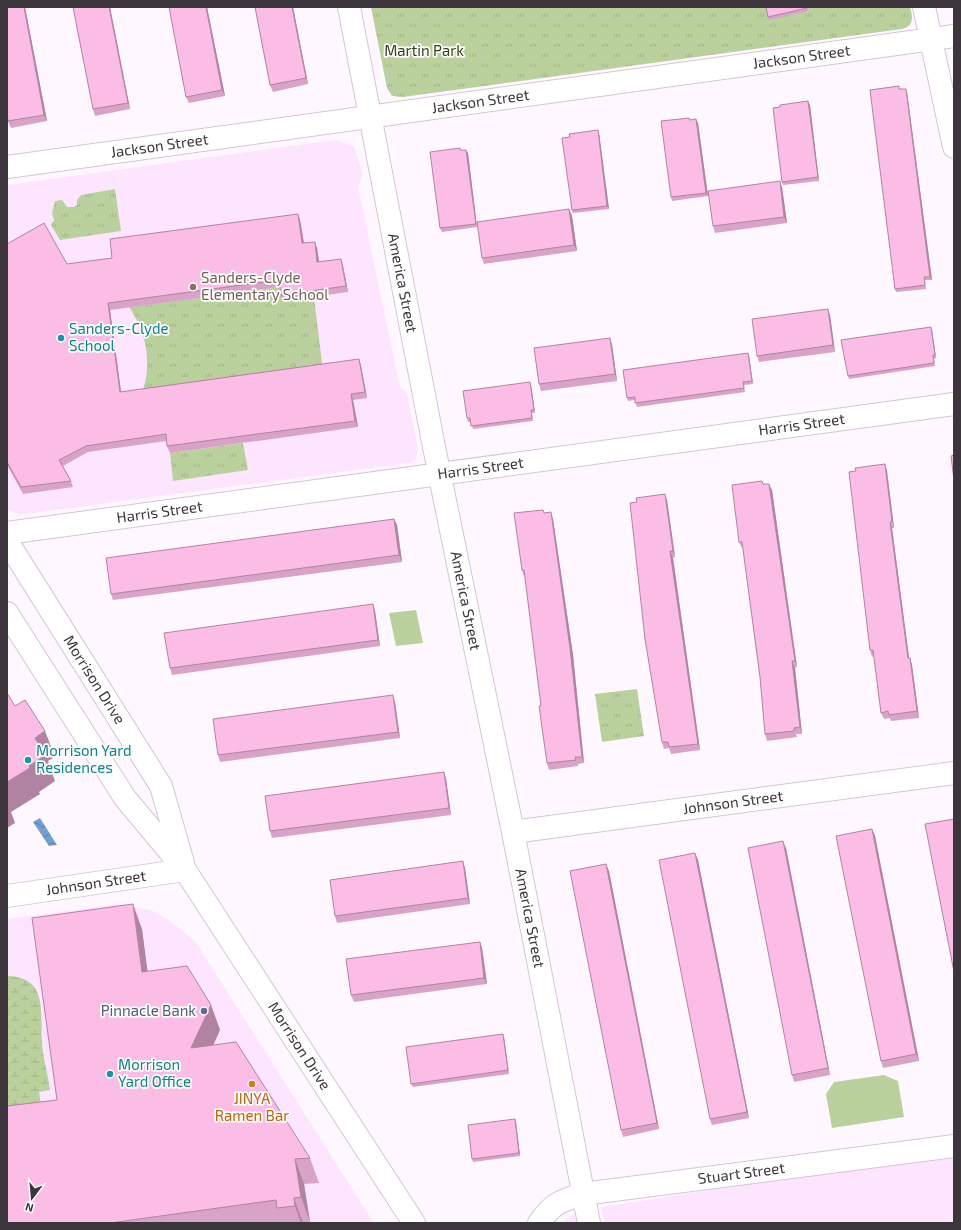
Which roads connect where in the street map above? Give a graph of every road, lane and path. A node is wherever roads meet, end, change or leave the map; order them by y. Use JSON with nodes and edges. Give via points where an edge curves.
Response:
{"nodes":[{"id":1,"x":349,"y":7,"type":"edge"},
{"id":2,"x":924,"y":7,"type":"edge"},
{"id":3,"x":954,"y":36,"type":"edge"},
{"id":4,"x":931,"y":40,"type":"junction"},
{"id":5,"x":369,"y":117,"type":"junction"},
{"id":6,"x":954,"y":147,"type":"edge"},
{"id":7,"x":7,"y":167,"type":"edge"},
{"id":8,"x":954,"y":404,"type":"edge"},
{"id":9,"x":439,"y":474,"type":"junction"},
{"id":10,"x":7,"y":533,"type":"edge"},
{"id":11,"x":7,"y":541,"type":"edge"},
{"id":12,"x":7,"y":613,"type":"edge"},
{"id":13,"x":954,"y":773,"type":"edge"},
{"id":14,"x":513,"y":832,"type":"junction"},
{"id":15,"x":185,"y":870,"type":"junction"},
{"id":16,"x":7,"y":896,"type":"edge"},
{"id":17,"x":954,"y":1146,"type":"edge"},
{"id":18,"x":583,"y":1194,"type":"junction"},
{"id":19,"x":414,"y":1223,"type":"edge"},
{"id":20,"x":539,"y":1223,"type":"edge"},
{"id":21,"x":589,"y":1223,"type":"edge"}],
"edges":[{"from":1,"to":5,"type":"street","name":"America Street"},
{"from":2,"to":4,"type":"street"},
{"from":3,"to":4,"type":"street","name":"Jackson Street"},
{"from":4,"to":5,"type":"street","name":"Jackson Street"},
{"from":4,"to":6,"type":"street"},
{"from":5,"to":7,"type":"street","name":"Jackson Street"},
{"from":5,"to":9,"type":"street","name":"America Street"},
{"from":8,"to":9,"type":"street","name":"Harris Street"},
{"from":9,"to":10,"type":"street","name":"Harris Street"},
{"from":9,"to":14,"type":"street","name":"America Street"},
{"from":11,"to":15,"type":"street","name":"Morrison Drive","via":[[161,786]]},
{"from":12,"to":15,"type":"street","name":"Morrison Drive","via":[[125,798]]},
{"from":13,"to":14,"type":"street","name":"Johnson Street"},
{"from":14,"to":18,"type":"street","name":"America Street"},
{"from":15,"to":16,"type":"street","name":"Johnson Street"},
{"from":15,"to":19,"type":"street","name":"Morrison Drive"},
{"from":17,"to":18,"type":"street","name":"Stuart Street"},
{"from":18,"to":20,"type":"street","name":"Stuart Street","via":[[562,1200],[550,1208]]},
{"from":18,"to":21,"type":"street","name":"America Street"}]}
